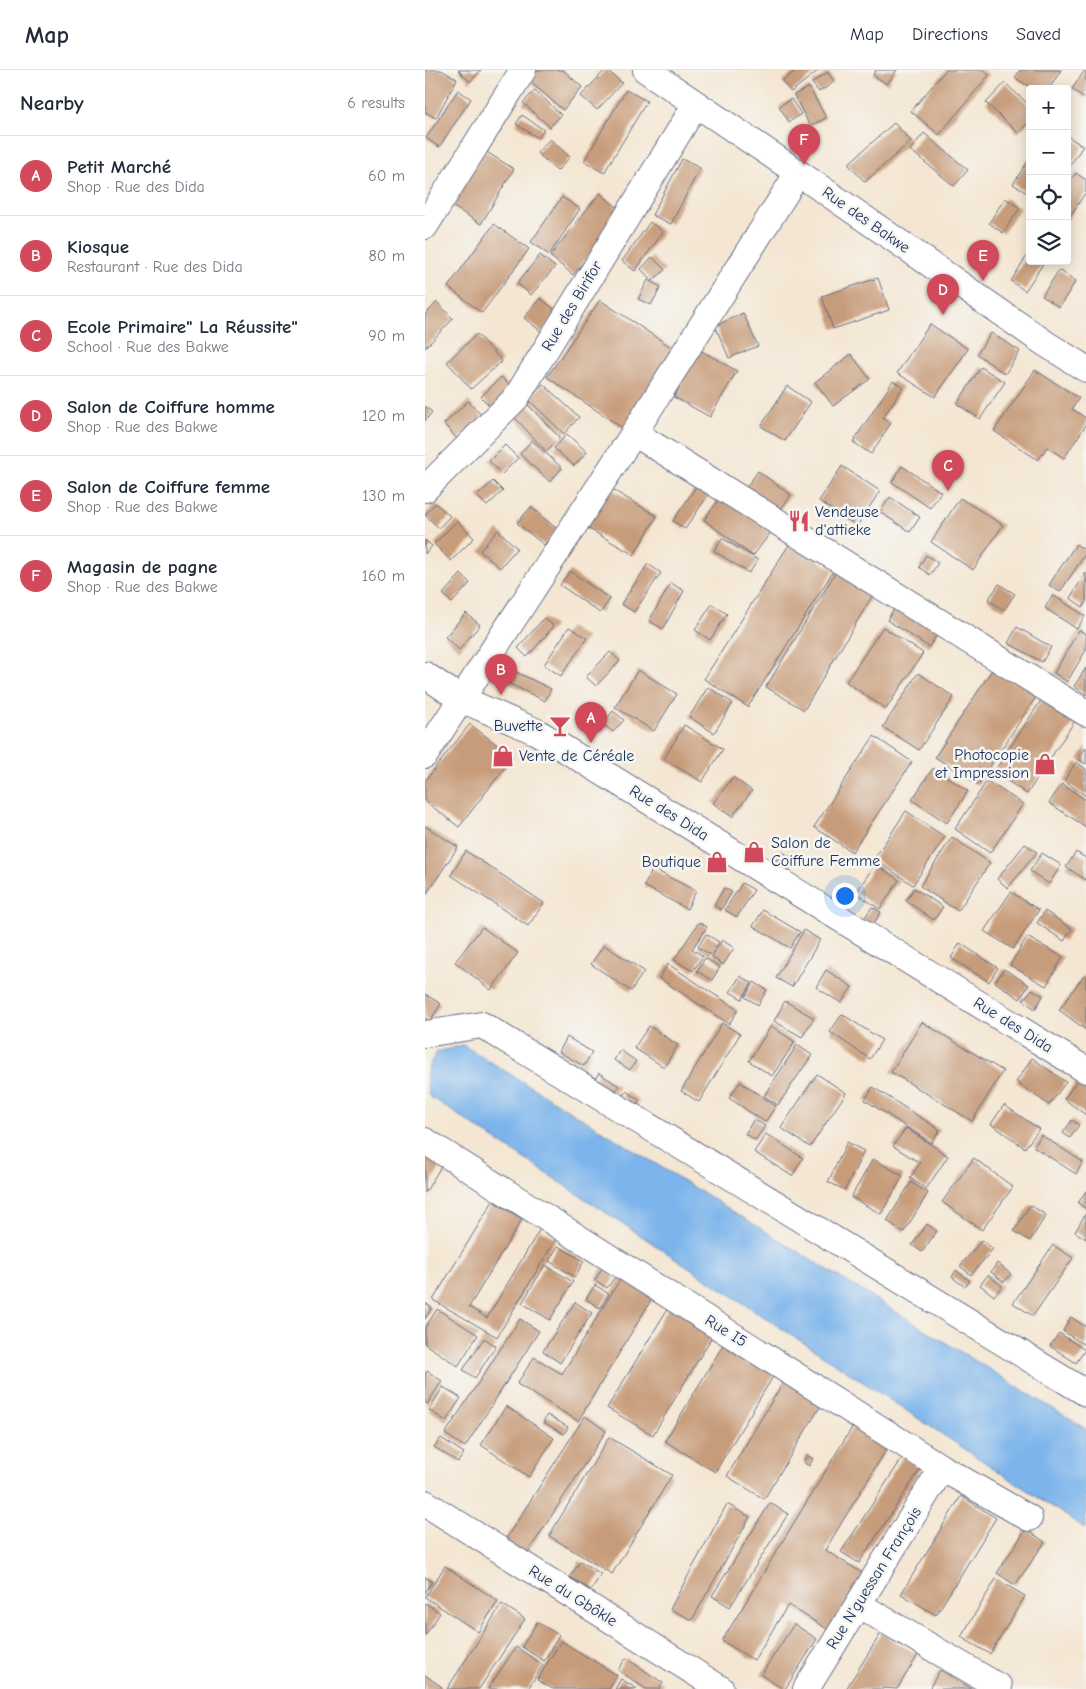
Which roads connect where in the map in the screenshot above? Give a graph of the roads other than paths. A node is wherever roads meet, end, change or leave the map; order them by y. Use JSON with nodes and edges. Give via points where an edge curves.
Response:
{"nodes":[{"id":1,"x":523,"y":70,"type":"edge"},
{"id":2,"x":647,"y":70,"type":"edge"},
{"id":3,"x":696,"y":104,"type":"junction"},
{"id":4,"x":798,"y":173,"type":"junction"},
{"id":5,"x":425,"y":226,"type":"edge"},
{"id":6,"x":1086,"y":369,"type":"edge"},
{"id":7,"x":634,"y":434,"type":"junction"},
{"id":8,"x":425,"y":489,"type":"edge"},
{"id":9,"x":425,"y":676,"type":"edge"},
{"id":10,"x":461,"y":699,"type":"junction"},
{"id":11,"x":1086,"y":713,"type":"edge"},
{"id":12,"x":425,"y":755,"type":"edge"},
{"id":13,"x":425,"y":1034,"type":"edge"},
{"id":14,"x":1086,"y":1070,"type":"edge"},
{"id":15,"x":425,"y":1141,"type":"edge"},
{"id":16,"x":1086,"y":1393,"type":"edge"},
{"id":17,"x":943,"y":1468,"type":"junction"},
{"id":18,"x":425,"y":1504,"type":"edge"},
{"id":19,"x":1029,"y":1518,"type":"dead end"},
{"id":20,"x":859,"y":1605,"type":"junction"},
{"id":21,"x":999,"y":1687,"type":"dead end"},
{"id":22,"x":721,"y":1689,"type":"edge"},
{"id":23,"x":806,"y":1689,"type":"edge"}],
"edges":[{"from":1,"to":5,"type":"street"},
{"from":2,"to":3,"type":"street","name":"Rue des Bakwe"},
{"from":3,"to":4,"type":"street","name":"Rue des Bakwe"},
{"from":3,"to":8,"type":"street","name":"Rue des Birifor","via":[[516,398]]},
{"from":4,"to":6,"type":"street","name":"Rue des Bakwe"},
{"from":4,"to":7,"type":"street"},
{"from":7,"to":10,"type":"street"},
{"from":7,"to":11,"type":"street"},
{"from":9,"to":10,"type":"street","name":"Rue des Dida"},
{"from":10,"to":12,"type":"street"},
{"from":10,"to":14,"type":"street","name":"Rue des Dida","via":[[537,732]]},
{"from":13,"to":16,"type":"street","via":[[483,1026]]},
{"from":15,"to":17,"type":"street","name":"Rue I5"},
{"from":17,"to":19,"type":"street","name":"Rue I5"},
{"from":17,"to":20,"type":"street","name":"Rue N'guessan François"},
{"from":18,"to":22,"type":"street","name":"Rue du Gbôkle"},
{"from":20,"to":21,"type":"street"},
{"from":20,"to":23,"type":"street","name":"Rue N'guessan François"}]}
